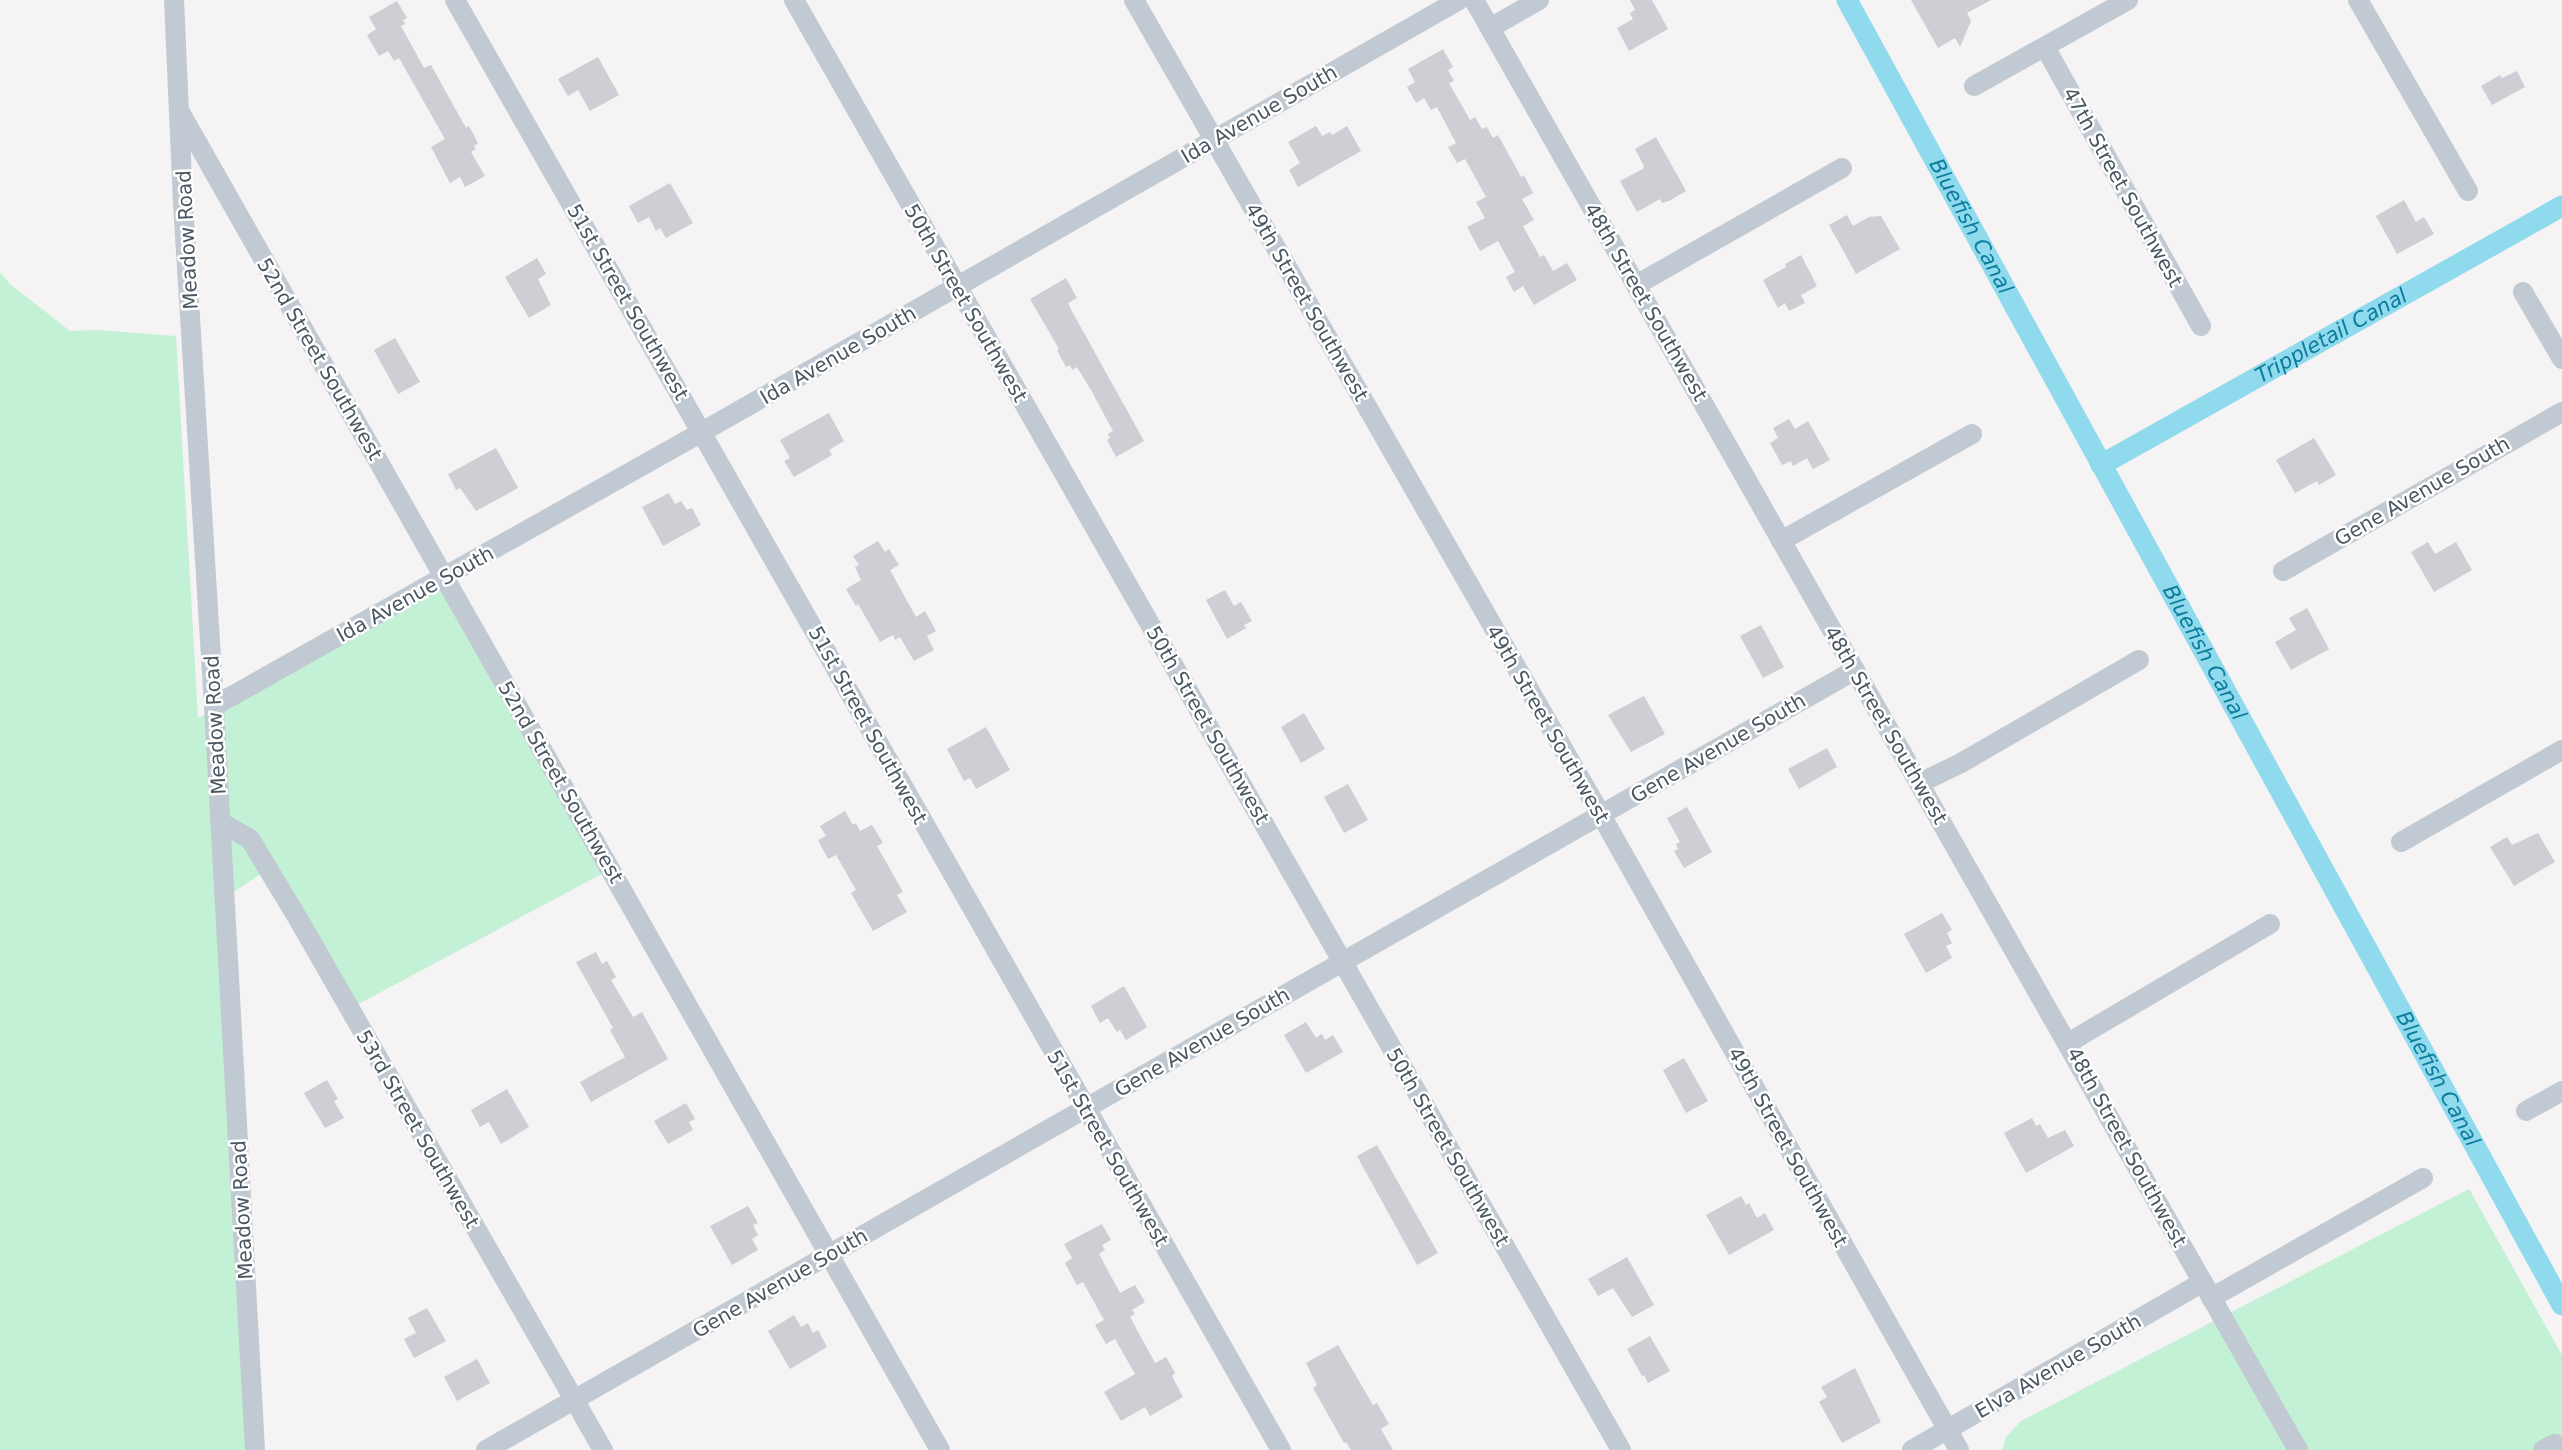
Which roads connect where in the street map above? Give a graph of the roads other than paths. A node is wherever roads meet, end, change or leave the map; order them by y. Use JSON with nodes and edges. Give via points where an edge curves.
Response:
{"nodes":[{"id":1,"x":174,"y":0,"type":"edge"},
{"id":2,"x":455,"y":0,"type":"edge"},
{"id":3,"x":794,"y":0,"type":"edge"},
{"id":4,"x":1134,"y":0,"type":"edge"},
{"id":5,"x":1459,"y":0,"type":"edge"},
{"id":6,"x":1474,"y":0,"type":"edge"},
{"id":7,"x":1539,"y":0,"type":"edge"},
{"id":8,"x":2128,"y":0,"type":"edge"},
{"id":9,"x":2358,"y":0,"type":"edge"},
{"id":10,"x":1490,"y":28,"type":"junction"},
{"id":11,"x":2045,"y":47,"type":"junction"},
{"id":12,"x":1974,"y":86,"type":"dead end"},
{"id":13,"x":181,"y":114,"type":"junction"},
{"id":14,"x":1214,"y":139,"type":"junction"},
{"id":15,"x":1842,"y":168,"type":"dead end"},
{"id":16,"x":2468,"y":191,"type":"dead end"},
{"id":17,"x":1636,"y":285,"type":"junction"},
{"id":18,"x":958,"y":286,"type":"junction"},
{"id":19,"x":2523,"y":292,"type":"dead end"},
{"id":20,"x":2201,"y":326,"type":"dead end"},
{"id":21,"x":2562,"y":359,"type":"edge"},
{"id":22,"x":2562,"y":412,"type":"edge"},
{"id":23,"x":702,"y":432,"type":"junction"},
{"id":24,"x":1972,"y":434,"type":"dead end"},
{"id":25,"x":1781,"y":541,"type":"junction"},
{"id":26,"x":2283,"y":571,"type":"dead end"},
{"id":27,"x":445,"y":578,"type":"junction"},
{"id":28,"x":2139,"y":660,"type":"dead end"},
{"id":29,"x":1855,"y":670,"type":"junction"},
{"id":30,"x":214,"y":706,"type":"junction"},
{"id":31,"x":2562,"y":750,"type":"edge"},
{"id":32,"x":1920,"y":783,"type":"junction"},
{"id":33,"x":1600,"y":815,"type":"junction"},
{"id":34,"x":220,"y":822,"type":"junction"},
{"id":35,"x":2401,"y":842,"type":"dead end"},
{"id":36,"x":2270,"y":924,"type":"dead end"},
{"id":37,"x":1343,"y":962,"type":"junction"},
{"id":38,"x":2068,"y":1043,"type":"junction"},
{"id":39,"x":2562,"y":1091,"type":"edge"},
{"id":40,"x":1085,"y":1109,"type":"junction"},
{"id":41,"x":2526,"y":1111,"type":"dead end"},
{"id":42,"x":2423,"y":1178,"type":"dead end"},
{"id":43,"x":829,"y":1256,"type":"junction"},
{"id":44,"x":2207,"y":1290,"type":"junction"},
{"id":45,"x":574,"y":1399,"type":"junction"},
{"id":46,"x":1948,"y":1430,"type":"junction"},
{"id":47,"x":255,"y":1450,"type":"edge"},
{"id":48,"x":486,"y":1450,"type":"edge"},
{"id":49,"x":603,"y":1450,"type":"edge"},
{"id":50,"x":940,"y":1450,"type":"edge"},
{"id":51,"x":1281,"y":1450,"type":"edge"},
{"id":52,"x":1620,"y":1450,"type":"edge"},
{"id":53,"x":1912,"y":1450,"type":"edge"},
{"id":54,"x":1959,"y":1450,"type":"edge"},
{"id":55,"x":2298,"y":1450,"type":"edge"}],
"edges":[{"from":1,"to":13,"type":"street","name":"Meadow Road"},
{"from":2,"to":23,"type":"street","name":"51st Street Southwest"},
{"from":3,"to":18,"type":"street","name":"50th Street Southwest"},
{"from":4,"to":14,"type":"street","name":"49th Street Southwest"},
{"from":5,"to":14,"type":"street","name":"Ida Avenue South"},
{"from":6,"to":10,"type":"street","name":"48th Street Southwest"},
{"from":7,"to":10,"type":"street"},
{"from":8,"to":11,"type":"street"},
{"from":9,"to":16,"type":"street"},
{"from":10,"to":17,"type":"street","name":"48th Street Southwest"},
{"from":11,"to":12,"type":"street"},
{"from":11,"to":20,"type":"street","name":"47th Street Southwest"},
{"from":13,"to":27,"type":"street","name":"52nd Street Southwest"},
{"from":13,"to":30,"type":"street","name":"Meadow Road"},
{"from":14,"to":18,"type":"street","name":"Ida Avenue South"},
{"from":14,"to":33,"type":"street","name":"49th Street Southwest"},
{"from":15,"to":17,"type":"street"},
{"from":17,"to":25,"type":"street","name":"48th Street Southwest"},
{"from":18,"to":23,"type":"street","name":"Ida Avenue South"},
{"from":18,"to":37,"type":"street","name":"50th Street Southwest"},
{"from":19,"to":21,"type":"street"},
{"from":22,"to":26,"type":"street","name":"Gene Avenue South"},
{"from":23,"to":27,"type":"street","name":"Ida Avenue South"},
{"from":23,"to":40,"type":"street","name":"51st Street Southwest"},
{"from":24,"to":25,"type":"street"},
{"from":25,"to":29,"type":"street","name":"48th Street Southwest"},
{"from":27,"to":30,"type":"street","name":"Ida Avenue South"},
{"from":27,"to":43,"type":"street","name":"52nd Street Southwest"},
{"from":28,"to":32,"type":"street"},
{"from":29,"to":32,"type":"street","name":"48th Street Southwest"},
{"from":29,"to":33,"type":"street","name":"Gene Avenue South"},
{"from":30,"to":34,"type":"street","name":"Meadow Road"},
{"from":31,"to":35,"type":"street"},
{"from":32,"to":38,"type":"street","name":"48th Street Southwest"},
{"from":33,"to":37,"type":"street","name":"Gene Avenue South"},
{"from":33,"to":46,"type":"street","name":"49th Street Southwest"},
{"from":34,"to":45,"type":"street","name":"53rd Street Southwest","via":[[250,839]]},
{"from":34,"to":47,"type":"street","name":"Meadow Road"},
{"from":36,"to":38,"type":"street"},
{"from":37,"to":40,"type":"street","name":"Gene Avenue South"},
{"from":37,"to":52,"type":"street","name":"50th Street Southwest"},
{"from":38,"to":44,"type":"street","name":"48th Street Southwest"},
{"from":39,"to":41,"type":"street"},
{"from":40,"to":43,"type":"street","name":"Gene Avenue South"},
{"from":40,"to":51,"type":"street","name":"51st Street Southwest"},
{"from":42,"to":44,"type":"street","name":"Elva Avenue South"},
{"from":43,"to":45,"type":"street","name":"Gene Avenue South"},
{"from":43,"to":50,"type":"street","name":"52nd Street Southwest"},
{"from":44,"to":46,"type":"street","name":"Elva Avenue South"},
{"from":44,"to":55,"type":"street","name":"48th Street Southwest"},
{"from":45,"to":48,"type":"street","name":"Gene Avenue South"},
{"from":45,"to":49,"type":"street","name":"53rd Street Southwest"},
{"from":46,"to":53,"type":"street","name":"Elva Avenue South"},
{"from":46,"to":54,"type":"street","name":"49th Street Southwest"}]}
